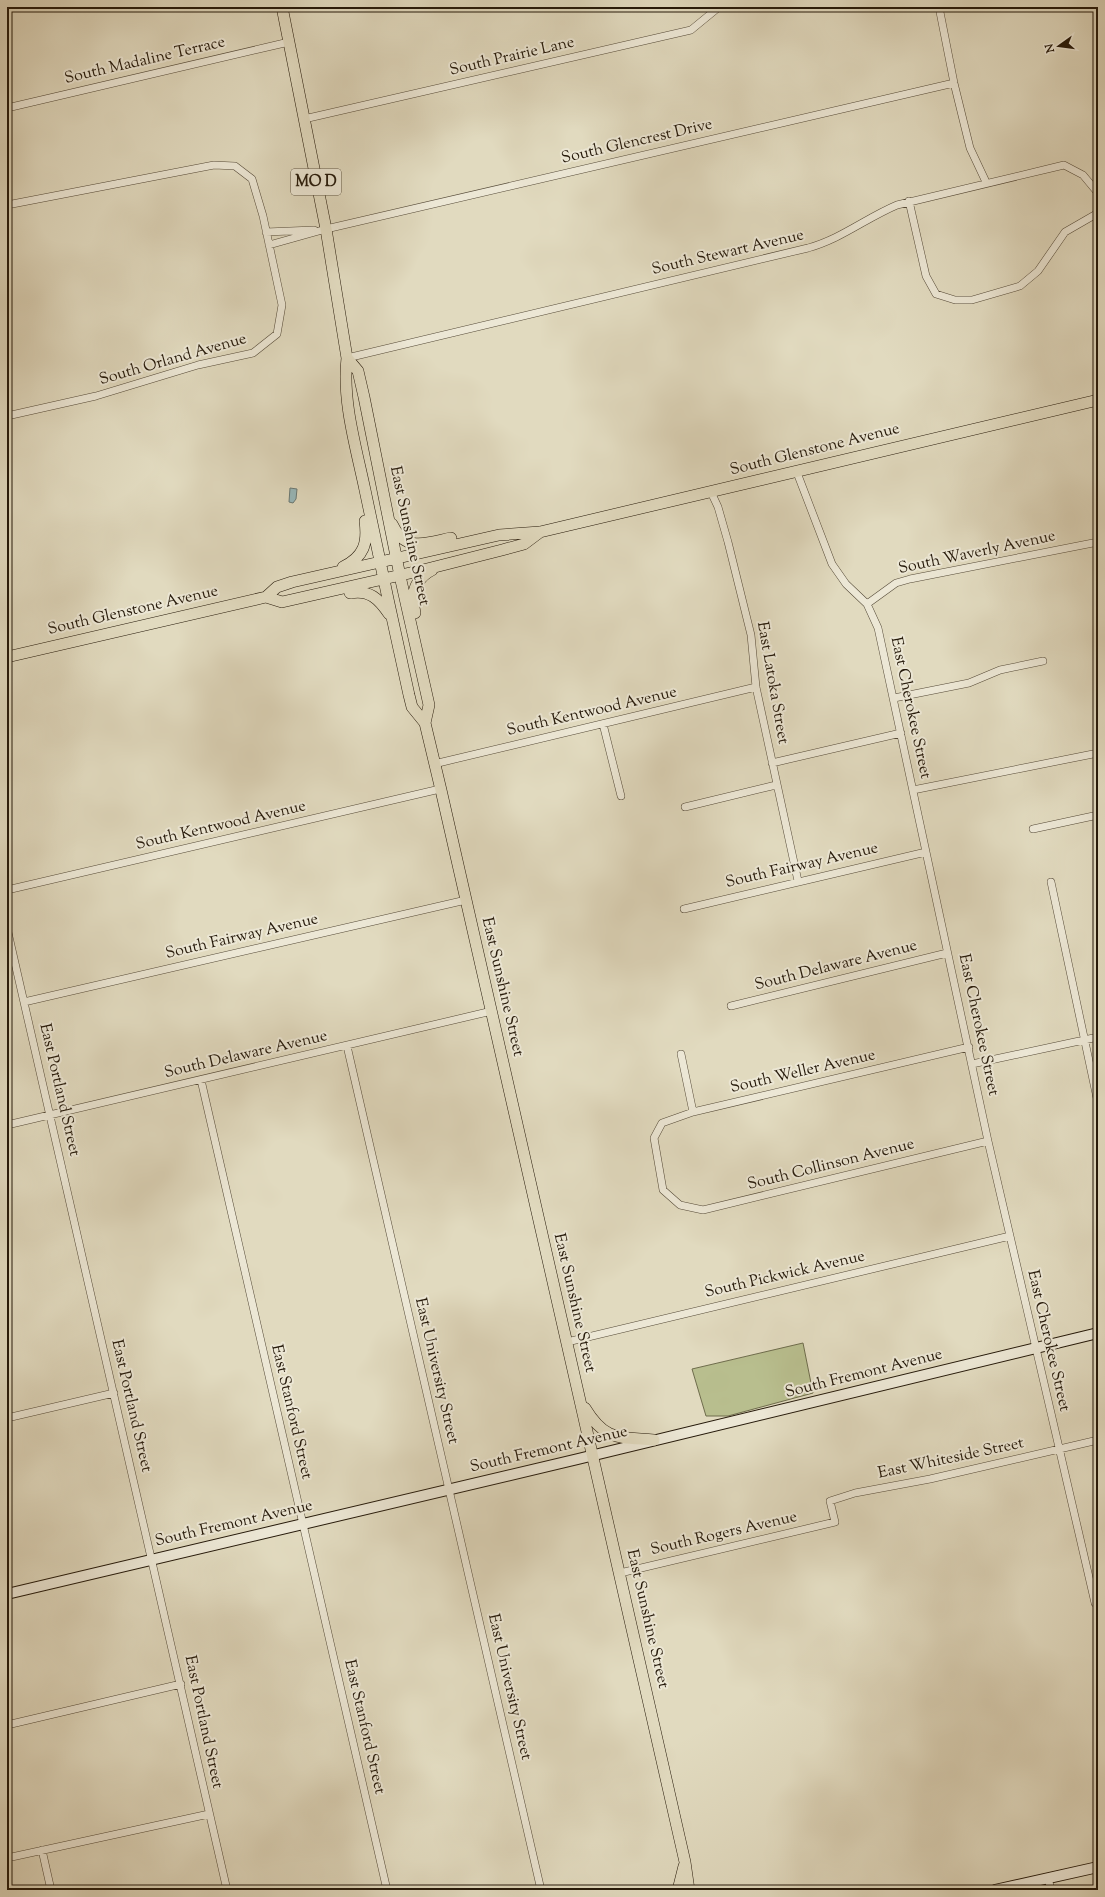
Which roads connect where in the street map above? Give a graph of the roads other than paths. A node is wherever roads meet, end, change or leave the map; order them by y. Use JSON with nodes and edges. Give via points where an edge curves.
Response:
{"nodes":[{"id":1,"x":283,"y":7,"type":"edge"},
{"id":2,"x":719,"y":7,"type":"edge"},
{"id":3,"x":938,"y":7,"type":"edge"},
{"id":4,"x":289,"y":42,"type":"junction"},
{"id":5,"x":954,"y":82,"type":"junction"},
{"id":6,"x":7,"y":108,"type":"edge"},
{"id":7,"x":304,"y":119,"type":"junction"},
{"id":8,"x":986,"y":182,"type":"junction"},
{"id":9,"x":1098,"y":193,"type":"edge"},
{"id":10,"x":909,"y":201,"type":"junction"},
{"id":11,"x":7,"y":205,"type":"edge"},
{"id":12,"x":1098,"y":213,"type":"edge"},
{"id":13,"x":326,"y":229,"type":"junction"},
{"id":14,"x":266,"y":232,"type":"junction"},
{"id":15,"x":269,"y":246,"type":"junction"},
{"id":16,"x":347,"y":358,"type":"junction"},
{"id":17,"x":1098,"y":400,"type":"edge"},
{"id":18,"x":7,"y":416,"type":"edge"},
{"id":19,"x":352,"y":429,"type":"junction"},
{"id":20,"x":796,"y":470,"type":"junction"},
{"id":21,"x":711,"y":492,"type":"junction"},
{"id":22,"x":387,"y":511,"type":"junction"},
{"id":23,"x":540,"y":532,"type":"junction"},
{"id":24,"x":498,"y":535,"type":"junction"},
{"id":25,"x":1098,"y":542,"type":"edge"},
{"id":26,"x":396,"y":558,"type":"junction"},
{"id":27,"x":380,"y":562,"type":"junction"},
{"id":28,"x":442,"y":566,"type":"junction"},
{"id":29,"x":332,"y":573,"type":"junction"},
{"id":30,"x":400,"y":576,"type":"junction"},
{"id":31,"x":384,"y":579,"type":"junction"},
{"id":32,"x":266,"y":597,"type":"junction"},
{"id":33,"x":292,"y":600,"type":"junction"},
{"id":34,"x":867,"y":604,"type":"junction"},
{"id":35,"x":392,"y":619,"type":"junction"},
{"id":36,"x":7,"y":657,"type":"edge"},
{"id":37,"x":1043,"y":661,"type":"dead end"},
{"id":38,"x":756,"y":687,"type":"junction"},
{"id":39,"x":427,"y":696,"type":"junction"},
{"id":40,"x":894,"y":698,"type":"junction"},
{"id":41,"x":425,"y":723,"type":"junction"},
{"id":42,"x":602,"y":724,"type":"junction"},
{"id":43,"x":901,"y":733,"type":"junction"},
{"id":44,"x":1098,"y":753,"type":"edge"},
{"id":45,"x":772,"y":763,"type":"junction"},
{"id":46,"x":434,"y":764,"type":"junction"},
{"id":47,"x":776,"y":785,"type":"junction"},
{"id":48,"x":440,"y":789,"type":"junction"},
{"id":49,"x":913,"y":790,"type":"junction"},
{"id":50,"x":620,"y":796,"type":"dead end"},
{"id":51,"x":685,"y":807,"type":"dead end"},
{"id":52,"x":1098,"y":815,"type":"edge"},
{"id":53,"x":1033,"y":829,"type":"dead end"},
{"id":54,"x":926,"y":852,"type":"junction"},
{"id":55,"x":798,"y":881,"type":"junction"},
{"id":56,"x":1051,"y":882,"type":"dead end"},
{"id":57,"x":7,"y":890,"type":"edge"},
{"id":58,"x":466,"y":900,"type":"junction"},
{"id":59,"x":684,"y":909,"type":"dead end"},
{"id":60,"x":7,"y":928,"type":"edge"},
{"id":61,"x":9,"y":948,"type":"edge"},
{"id":62,"x":947,"y":952,"type":"junction"},
{"id":63,"x":24,"y":1002,"type":"junction"},
{"id":64,"x":731,"y":1006,"type":"dead end"},
{"id":65,"x":492,"y":1011,"type":"junction"},
{"id":66,"x":1098,"y":1037,"type":"edge"},
{"id":67,"x":1084,"y":1041,"type":"junction"},
{"id":68,"x":347,"y":1046,"type":"junction"},
{"id":69,"x":969,"y":1047,"type":"junction"},
{"id":70,"x":681,"y":1054,"type":"dead end"},
{"id":71,"x":972,"y":1064,"type":"junction"},
{"id":72,"x":201,"y":1080,"type":"junction"},
{"id":73,"x":1098,"y":1103,"type":"edge"},
{"id":74,"x":693,"y":1112,"type":"junction"},
{"id":75,"x":50,"y":1115,"type":"junction"},
{"id":76,"x":7,"y":1125,"type":"edge"},
{"id":77,"x":988,"y":1141,"type":"junction"},
{"id":78,"x":680,"y":1205,"type":"joint"},
{"id":79,"x":1010,"y":1236,"type":"junction"},
{"id":80,"x":1098,"y":1333,"type":"edge"},
{"id":81,"x":567,"y":1342,"type":"junction"},
{"id":82,"x":1036,"y":1348,"type":"junction"},
{"id":83,"x":114,"y":1393,"type":"junction"},
{"id":84,"x":581,"y":1402,"type":"junction"},
{"id":85,"x":7,"y":1418,"type":"edge"},
{"id":86,"x":654,"y":1440,"type":"junction"},
{"id":87,"x":1098,"y":1440,"type":"edge"},
{"id":88,"x":1058,"y":1450,"type":"junction"},
{"id":89,"x":593,"y":1455,"type":"junction"},
{"id":90,"x":450,"y":1489,"type":"junction"},
{"id":91,"x":835,"y":1522,"type":"joint"},
{"id":92,"x":302,"y":1524,"type":"junction"},
{"id":93,"x":152,"y":1559,"type":"junction"},
{"id":94,"x":620,"y":1573,"type":"junction"},
{"id":95,"x":7,"y":1594,"type":"edge"},
{"id":96,"x":1096,"y":1603,"type":"edge"},
{"id":97,"x":181,"y":1684,"type":"junction"},
{"id":98,"x":7,"y":1725,"type":"edge"},
{"id":99,"x":209,"y":1814,"type":"junction"},
{"id":100,"x":42,"y":1850,"type":"junction"},
{"id":101,"x":7,"y":1858,"type":"edge"},
{"id":102,"x":685,"y":1862,"type":"junction"},
{"id":103,"x":1098,"y":1867,"type":"edge"},
{"id":104,"x":1048,"y":1878,"type":"junction"},
{"id":105,"x":689,"y":1884,"type":"edge"},
{"id":106,"x":51,"y":1890,"type":"edge"},
{"id":107,"x":227,"y":1890,"type":"edge"},
{"id":108,"x":387,"y":1890,"type":"edge"},
{"id":109,"x":541,"y":1890,"type":"edge"},
{"id":110,"x":678,"y":1890,"type":"edge"},
{"id":111,"x":694,"y":1890,"type":"edge"},
{"id":112,"x":995,"y":1890,"type":"edge"},
{"id":113,"x":1051,"y":1890,"type":"edge"}],
"edges":[{"from":1,"to":4,"type":"main road","name":"East Sunshine Street","number":"MO D"},
{"from":2,"to":7,"type":"street","name":"South Prairie Lane","via":[[691,30]]},
{"from":3,"to":5,"type":"street"},
{"from":4,"to":6,"type":"street","name":"South Madaline Terrace"},
{"from":4,"to":7,"type":"main road","name":"East Sunshine Street","number":"MO D"},
{"from":5,"to":8,"type":"street","via":[[970,148]]},
{"from":5,"to":13,"type":"street","name":"South Glencrest Drive"},
{"from":7,"to":13,"type":"main road","name":"East Sunshine Street","number":"MO D"},
{"from":8,"to":9,"type":"street","name":"South Stewart Avenue","via":[[1064,165],[1083,175]]},
{"from":8,"to":10,"type":"street","name":"South Stewart Avenue"},
{"from":10,"to":12,"type":"street","via":[[926,276],[936,294],[955,300],[972,300],[1020,286],[1038,271],[1065,232]]},
{"from":10,"to":16,"type":"street","name":"South Stewart Avenue","via":[[886,209],[834,239],[808,248]]},
{"from":11,"to":14,"type":"street","name":"South Orland Avenue","via":[[214,165],[235,166],[252,179]]},
{"from":13,"to":14,"type":"street"},
{"from":13,"to":15,"type":"street"},
{"from":13,"to":16,"type":"main road","name":"East Sunshine Street","number":"MO D"},
{"from":14,"to":15,"type":"street","name":"South Orland Avenue"},
{"from":15,"to":18,"type":"street","name":"South Orland Avenue","via":[[282,305],[277,334],[254,353],[198,365],[96,396]]},
{"from":16,"to":19,"type":"main road","name":"East Sunshine Street","number":"MO D","via":[[345,376]]},
{"from":16,"to":22,"type":"main road","name":"East Sunshine Street","number":"MO D","via":[[358,372]]},
{"from":17,"to":20,"type":"main road","name":"South Glenstone Avenue"},
{"from":19,"to":27,"type":"main road","name":"East Sunshine Street","number":"MO D"},
{"from":19,"to":29,"type":"main road","via":[[366,542],[363,551],[354,561]]},
{"from":20,"to":21,"type":"main road","name":"South Glenstone Avenue"},
{"from":20,"to":34,"type":"street","name":"East Cherokee Street","via":[[832,564],[846,584]]},
{"from":21,"to":23,"type":"main road","name":"South Glenstone Avenue"},
{"from":21,"to":38,"type":"street","name":"East Latoka Street","via":[[726,536],[751,635]]},
{"from":22,"to":24,"type":"main road","via":[[397,533],[410,544],[423,544],[482,532]]},
{"from":22,"to":26,"type":"main road","name":"East Sunshine Street","number":"MO D"},
{"from":23,"to":24,"type":"main road","name":"South Glenstone Avenue"},
{"from":23,"to":28,"type":"main road","name":"South Glenstone Avenue","via":[[524,544]]},
{"from":24,"to":26,"type":"main road","name":"South Glenstone Avenue"},
{"from":25,"to":34,"type":"street","name":"South Waverly Avenue","via":[[910,579],[896,584]]},
{"from":26,"to":27,"type":"main road","name":"South Glenstone Avenue"},
{"from":26,"to":30,"type":"main road","name":"East Sunshine Street"},
{"from":27,"to":29,"type":"main road","name":"South Glenstone Avenue"},
{"from":27,"to":31,"type":"main road","name":"East Sunshine Street"},
{"from":28,"to":30,"type":"main road","name":"South Glenstone Avenue"},
{"from":28,"to":39,"type":"main road","via":[[422,576],[413,597],[428,676]]},
{"from":29,"to":32,"type":"main road","name":"South Glenstone Avenue","via":[[278,587]]},
{"from":30,"to":31,"type":"main road","name":"South Glenstone Avenue"},
{"from":30,"to":39,"type":"main road","name":"East Sunshine Street"},
{"from":31,"to":33,"type":"main road","name":"South Glenstone Avenue"},
{"from":31,"to":35,"type":"main road","name":"East Sunshine Street"},
{"from":32,"to":33,"type":"main road","name":"South Glenstone Avenue","via":[[282,602]]},
{"from":32,"to":36,"type":"main road","name":"South Glenstone Avenue"},
{"from":33,"to":35,"type":"main road","via":[[303,602],[350,592],[363,592],[378,599]]},
{"from":34,"to":40,"type":"street","name":"East Cherokee Street","via":[[878,628]]},
{"from":35,"to":41,"type":"main road","name":"East Sunshine Street","via":[[412,707]]},
{"from":37,"to":40,"type":"street","via":[[1000,670],[969,683]]},
{"from":38,"to":42,"type":"street","name":"South Kentwood Avenue"},
{"from":38,"to":45,"type":"street","name":"East Latoka Street"},
{"from":39,"to":41,"type":"main road","name":"East Sunshine Street","via":[[429,705]]},
{"from":40,"to":43,"type":"street","name":"East Cherokee Street"},
{"from":41,"to":46,"type":"main road","name":"East Sunshine Street"},
{"from":42,"to":46,"type":"street","name":"South Kentwood Avenue"},
{"from":42,"to":50,"type":"street"},
{"from":43,"to":45,"type":"street"},
{"from":43,"to":49,"type":"street","name":"East Cherokee Street"},
{"from":44,"to":49,"type":"street"},
{"from":45,"to":47,"type":"street","name":"East Latoka Street"},
{"from":46,"to":48,"type":"main road","name":"East Sunshine Street"},
{"from":47,"to":51,"type":"street"},
{"from":47,"to":55,"type":"street","name":"East Latoka Street"},
{"from":48,"to":57,"type":"street","name":"South Kentwood Avenue"},
{"from":48,"to":58,"type":"main road","name":"East Sunshine Street"},
{"from":49,"to":54,"type":"street","name":"East Cherokee Street"},
{"from":52,"to":53,"type":"street"},
{"from":54,"to":55,"type":"street","name":"South Fairway Avenue"},
{"from":54,"to":62,"type":"street","name":"East Cherokee Street"},
{"from":55,"to":59,"type":"street","name":"South Fairway Avenue"},
{"from":56,"to":67,"type":"street"},
{"from":58,"to":63,"type":"street","name":"South Fairway Avenue"},
{"from":58,"to":65,"type":"main road","name":"East Sunshine Street"},
{"from":60,"to":61,"type":"street","name":"East Portland Street"},
{"from":61,"to":63,"type":"street","name":"East Portland Street"},
{"from":62,"to":64,"type":"street","name":"South Delaware Avenue"},
{"from":62,"to":69,"type":"street","name":"East Cherokee Street"},
{"from":63,"to":75,"type":"street","name":"East Portland Street"},
{"from":65,"to":68,"type":"street","name":"South Delaware Avenue"},
{"from":65,"to":81,"type":"main road","name":"East Sunshine Street"},
{"from":66,"to":67,"type":"street"},
{"from":67,"to":71,"type":"street"},
{"from":67,"to":73,"type":"street"},
{"from":68,"to":72,"type":"street","name":"South Delaware Avenue"},
{"from":68,"to":90,"type":"street","name":"East University Street"},
{"from":69,"to":71,"type":"street","name":"East Cherokee Street"},
{"from":69,"to":74,"type":"street","name":"South Weller Avenue"},
{"from":70,"to":74,"type":"street"},
{"from":71,"to":77,"type":"street","name":"East Cherokee Street"},
{"from":72,"to":75,"type":"street","name":"South Delaware Avenue"},
{"from":72,"to":92,"type":"street","name":"East Stanford Street"},
{"from":74,"to":78,"type":"street","name":"South Weller Avenue","via":[[662,1123],[654,1138],[663,1190]]},
{"from":75,"to":76,"type":"street","name":"South Delaware Avenue"},
{"from":75,"to":83,"type":"street","name":"East Portland Street"},
{"from":77,"to":78,"type":"street","name":"South Collinson Avenue","via":[[703,1210]]},
{"from":77,"to":79,"type":"street","name":"East Cherokee Street"},
{"from":79,"to":81,"type":"street","name":"South Pickwick Avenue"},
{"from":79,"to":82,"type":"street","name":"East Cherokee Street"},
{"from":80,"to":82,"type":"main road","name":"South Fremont Avenue"},
{"from":81,"to":84,"type":"main road","name":"East Sunshine Street"},
{"from":82,"to":86,"type":"main road","name":"South Fremont Avenue"},
{"from":82,"to":88,"type":"street","name":"East Cherokee Street"},
{"from":83,"to":85,"type":"street"},
{"from":83,"to":93,"type":"street","name":"East Portland Street"},
{"from":84,"to":86,"type":"main road","via":[[596,1426],[607,1433],[620,1437]]},
{"from":84,"to":89,"type":"main road","name":"East Sunshine Street"},
{"from":86,"to":89,"type":"main road","name":"South Fremont Avenue"},
{"from":87,"to":88,"type":"street","name":"East Whiteside Street"},
{"from":88,"to":91,"type":"street","name":"East Whiteside Street","via":[[855,1493],[830,1501]]},
{"from":88,"to":96,"type":"street","name":"East Cherokee Street"},
{"from":89,"to":90,"type":"main road","name":"South Fremont Avenue"},
{"from":89,"to":94,"type":"main road","name":"East Sunshine Street"},
{"from":90,"to":92,"type":"main road","name":"South Fremont Avenue"},
{"from":90,"to":109,"type":"street","name":"East University Street"},
{"from":91,"to":94,"type":"street","name":"South Rogers Avenue"},
{"from":92,"to":93,"type":"main road","name":"South Fremont Avenue"},
{"from":92,"to":108,"type":"street","name":"East Stanford Street"},
{"from":93,"to":95,"type":"main road","name":"South Fremont Avenue"},
{"from":93,"to":97,"type":"street","name":"East Portland Street"},
{"from":94,"to":102,"type":"main road","name":"East Sunshine Street"},
{"from":97,"to":98,"type":"street"},
{"from":97,"to":99,"type":"street","name":"East Portland Street"},
{"from":99,"to":100,"type":"street"},
{"from":99,"to":107,"type":"street","name":"East Portland Street"},
{"from":100,"to":101,"type":"street"},
{"from":100,"to":106,"type":"street"},
{"from":102,"to":105,"type":"main road","name":"East Sunshine Street"},
{"from":102,"to":110,"type":"main road"},
{"from":103,"to":104,"type":"main road"},
{"from":104,"to":112,"type":"main road"},
{"from":104,"to":113,"type":"street"},
{"from":105,"to":111,"type":"main road","name":"East Sunshine Street"}]}
